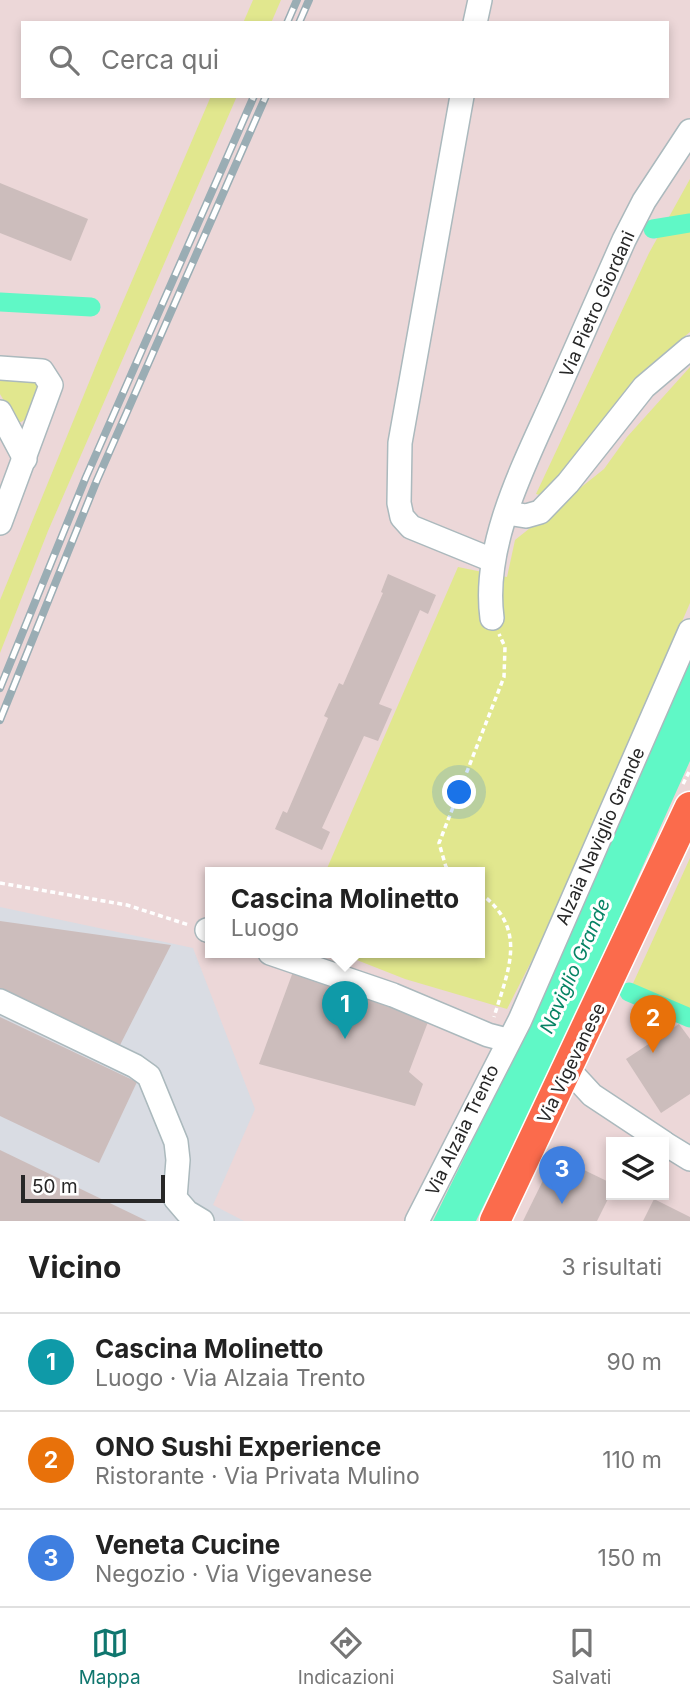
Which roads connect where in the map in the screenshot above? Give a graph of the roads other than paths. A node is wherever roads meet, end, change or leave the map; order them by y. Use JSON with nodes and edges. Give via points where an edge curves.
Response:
{"nodes":[{"id":1,"x":480,"y":0,"type":"edge"},
{"id":2,"x":475,"y":21,"type":"edge"},
{"id":3,"x":462,"y":98,"type":"edge"},
{"id":4,"x":690,"y":131,"type":"edge"},
{"id":5,"x":690,"y":348,"type":"edge"},
{"id":6,"x":0,"y":368,"type":"edge"},
{"id":7,"x":0,"y":412,"type":"edge"},
{"id":8,"x":25,"y":459,"type":"junction"},
{"id":9,"x":508,"y":513,"type":"junction"},
{"id":10,"x":0,"y":523,"type":"edge"},
{"id":11,"x":492,"y":560,"type":"junction"},
{"id":12,"x":492,"y":618,"type":"road end"},
{"id":13,"x":690,"y":631,"type":"edge"},
{"id":14,"x":690,"y":807,"type":"edge"},
{"id":15,"x":285,"y":958,"type":"edge"},
{"id":16,"x":0,"y":1001,"type":"edge"},
{"id":17,"x":497,"y":1038,"type":"junction"},
{"id":18,"x":568,"y":1069,"type":"junction"},
{"id":19,"x":655,"y":1137,"type":"edge"},
{"id":20,"x":669,"y":1146,"type":"edge"},
{"id":21,"x":690,"y":1159,"type":"edge"},
{"id":22,"x":202,"y":1221,"type":"edge"},
{"id":23,"x":417,"y":1221,"type":"edge"},
{"id":24,"x":495,"y":1221,"type":"edge"}],
"edges":[{"from":1,"to":2,"type":"street"},
{"from":3,"to":11,"type":"street","via":[[400,443],[399,503],[402,517],[411,527]]},
{"from":4,"to":9,"type":"street","name":"Via Pietro Giordani","via":[[624,240],[516,484]]},
{"from":5,"to":9,"type":"street","via":[[644,387],[540,512],[526,516]]},
{"from":6,"to":8,"type":"street","via":[[42,371],[51,385]]},
{"from":7,"to":8,"type":"street"},
{"from":8,"to":10,"type":"street"},
{"from":9,"to":11,"type":"street","name":"Via Pietro Giordani"},
{"from":11,"to":12,"type":"street","name":"Via Pietro Giordani","via":[[488,593]]},
{"from":13,"to":17,"type":"street","name":"Alzaia Naviglio Grande","via":[[520,1020]]},
{"from":14,"to":18,"type":"main road","name":"Via Vigevanese"},
{"from":15,"to":17,"type":"street","via":[[393,995]]},
{"from":16,"to":22,"type":"street","via":[[149,1076],[176,1142],[175,1198]]},
{"from":17,"to":23,"type":"street","name":"Via Alzaia Trento"},
{"from":18,"to":19,"type":"street","via":[[592,1095]]},
{"from":18,"to":24,"type":"main road","name":"Via Vigevanese"},
{"from":20,"to":21,"type":"street"}]}
